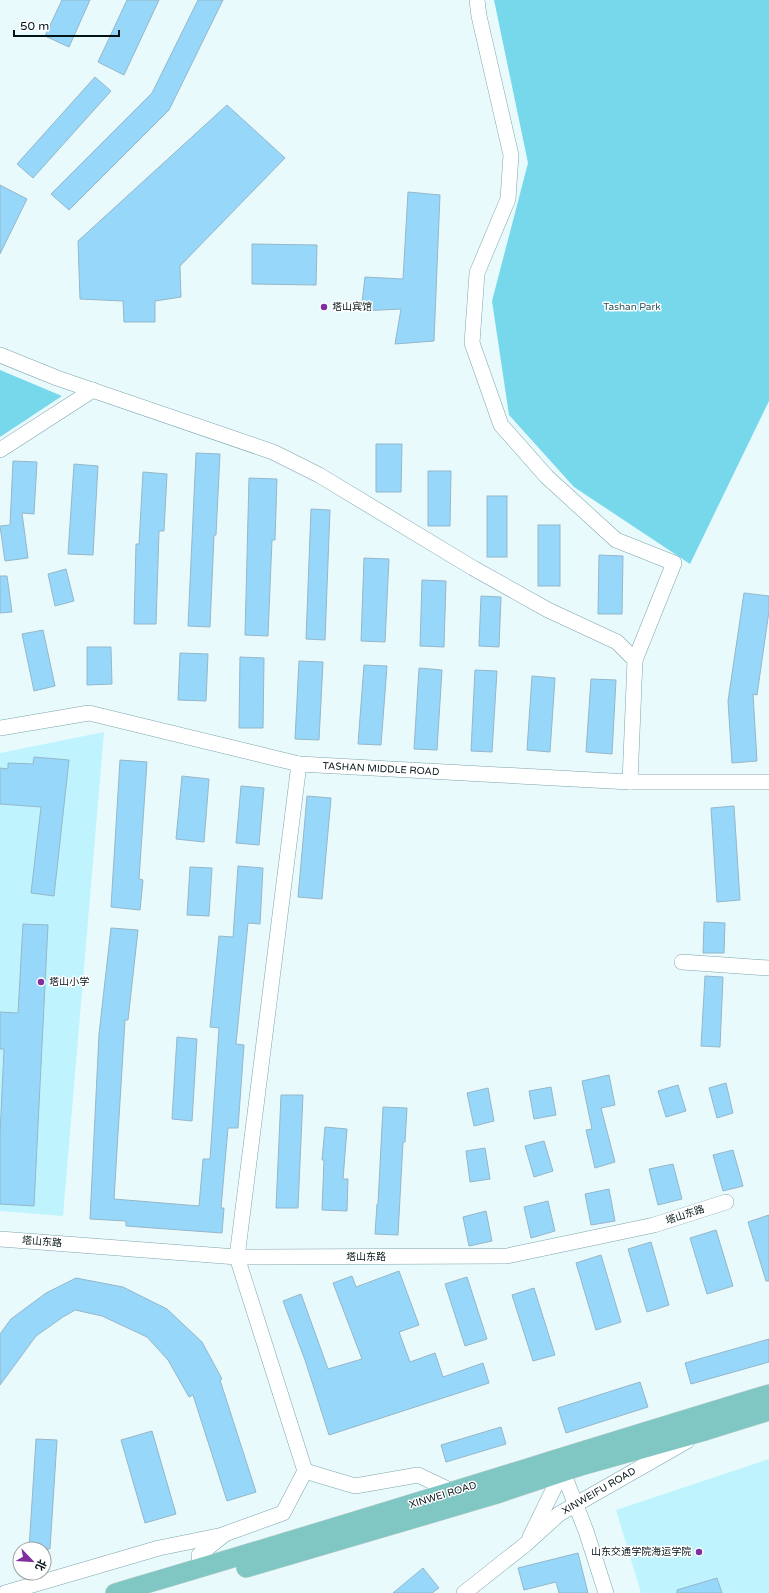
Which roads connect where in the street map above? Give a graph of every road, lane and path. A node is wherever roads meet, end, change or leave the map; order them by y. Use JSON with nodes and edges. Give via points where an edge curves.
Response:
{"nodes":[{"id":1,"x":477,"y":0,"type":"edge"},
{"id":2,"x":0,"y":355,"type":"edge"},
{"id":3,"x":93,"y":390,"type":"junction"},
{"id":4,"x":0,"y":450,"type":"edge"},
{"id":5,"x":635,"y":660,"type":"junction"},
{"id":6,"x":0,"y":728,"type":"edge"},
{"id":7,"x":299,"y":764,"type":"junction"},
{"id":8,"x":630,"y":782,"type":"junction"},
{"id":9,"x":769,"y":782,"type":"edge"},
{"id":10,"x":682,"y":962,"type":"dead end"},
{"id":11,"x":769,"y":968,"type":"edge"},
{"id":12,"x":726,"y":1202,"type":"dead end"},
{"id":13,"x":0,"y":1239,"type":"edge"},
{"id":14,"x":236,"y":1257,"type":"junction"},
{"id":15,"x":769,"y":1394,"type":"edge"},
{"id":16,"x":769,"y":1411,"type":"edge"},
{"id":17,"x":705,"y":1431,"type":"junction"},
{"id":18,"x":559,"y":1465,"type":"junction"},
{"id":19,"x":304,"y":1471,"type":"junction"},
{"id":20,"x":454,"y":1492,"type":"junction"},
{"id":21,"x":576,"y":1504,"type":"junction"},
{"id":22,"x":225,"y":1534,"type":"junction"},
{"id":23,"x":526,"y":1544,"type":"junction"},
{"id":24,"x":200,"y":1568,"type":"junction"},
{"id":25,"x":6,"y":1593,"type":"edge"},
{"id":26,"x":115,"y":1593,"type":"edge"},
{"id":27,"x":163,"y":1593,"type":"edge"},
{"id":28,"x":464,"y":1593,"type":"edge"},
{"id":29,"x":606,"y":1593,"type":"edge"}],
"edges":[{"from":1,"to":5,"type":"street","via":[[478,16],[511,155],[508,199],[477,273],[472,343],[500,425],[547,477],[616,540],[674,563]]},
{"from":2,"to":3,"type":"street"},
{"from":3,"to":4,"type":"street"},
{"from":3,"to":5,"type":"street","via":[[273,452],[313,471],[472,568],[548,610],[617,642]]},
{"from":5,"to":8,"type":"street"},
{"from":6,"to":7,"type":"street","name":"TASHAN MIDDLE ROAD","via":[[89,713]]},
{"from":7,"to":8,"type":"street","name":"TASHAN MIDDLE ROAD"},
{"from":7,"to":14,"type":"street"},
{"from":8,"to":9,"type":"street","name":"TASHAN MIDDLE ROAD"},
{"from":10,"to":11,"type":"street"},
{"from":12,"to":14,"type":"street","name":"塔山东路","via":[[654,1225],[508,1256]]},
{"from":13,"to":14,"type":"street","name":"塔山东路"},
{"from":14,"to":19,"type":"street"},
{"from":15,"to":18,"type":"main road","name":"XINWEI ROAD"},
{"from":16,"to":17,"type":"main road","name":"XINWEI ROAD"},
{"from":17,"to":18,"type":"main road","name":"XINWEI ROAD"},
{"from":17,"to":21,"type":"street","name":"XINWEIFU ROAD"},
{"from":18,"to":20,"type":"main road","name":"XINWEI ROAD"},
{"from":18,"to":21,"type":"street"},
{"from":18,"to":23,"type":"street"},
{"from":18,"to":27,"type":"main road","name":"XINWEI ROAD","via":[[494,1494]]},
{"from":19,"to":20,"type":"street","via":[[355,1486],[418,1475]]},
{"from":19,"to":22,"type":"street","via":[[283,1513]]},
{"from":20,"to":24,"type":"main road","name":"XINWEI ROAD"},
{"from":21,"to":23,"type":"street","name":"XINWEIFU ROAD","via":[[559,1514]]},
{"from":21,"to":29,"type":"street"},
{"from":22,"to":24,"type":"street","via":[[199,1555]]},
{"from":22,"to":25,"type":"street","via":[[159,1548]]},
{"from":23,"to":28,"type":"street","name":"XINWEIFU ROAD"},
{"from":24,"to":26,"type":"main road","name":"XINWEI ROAD"}]}
